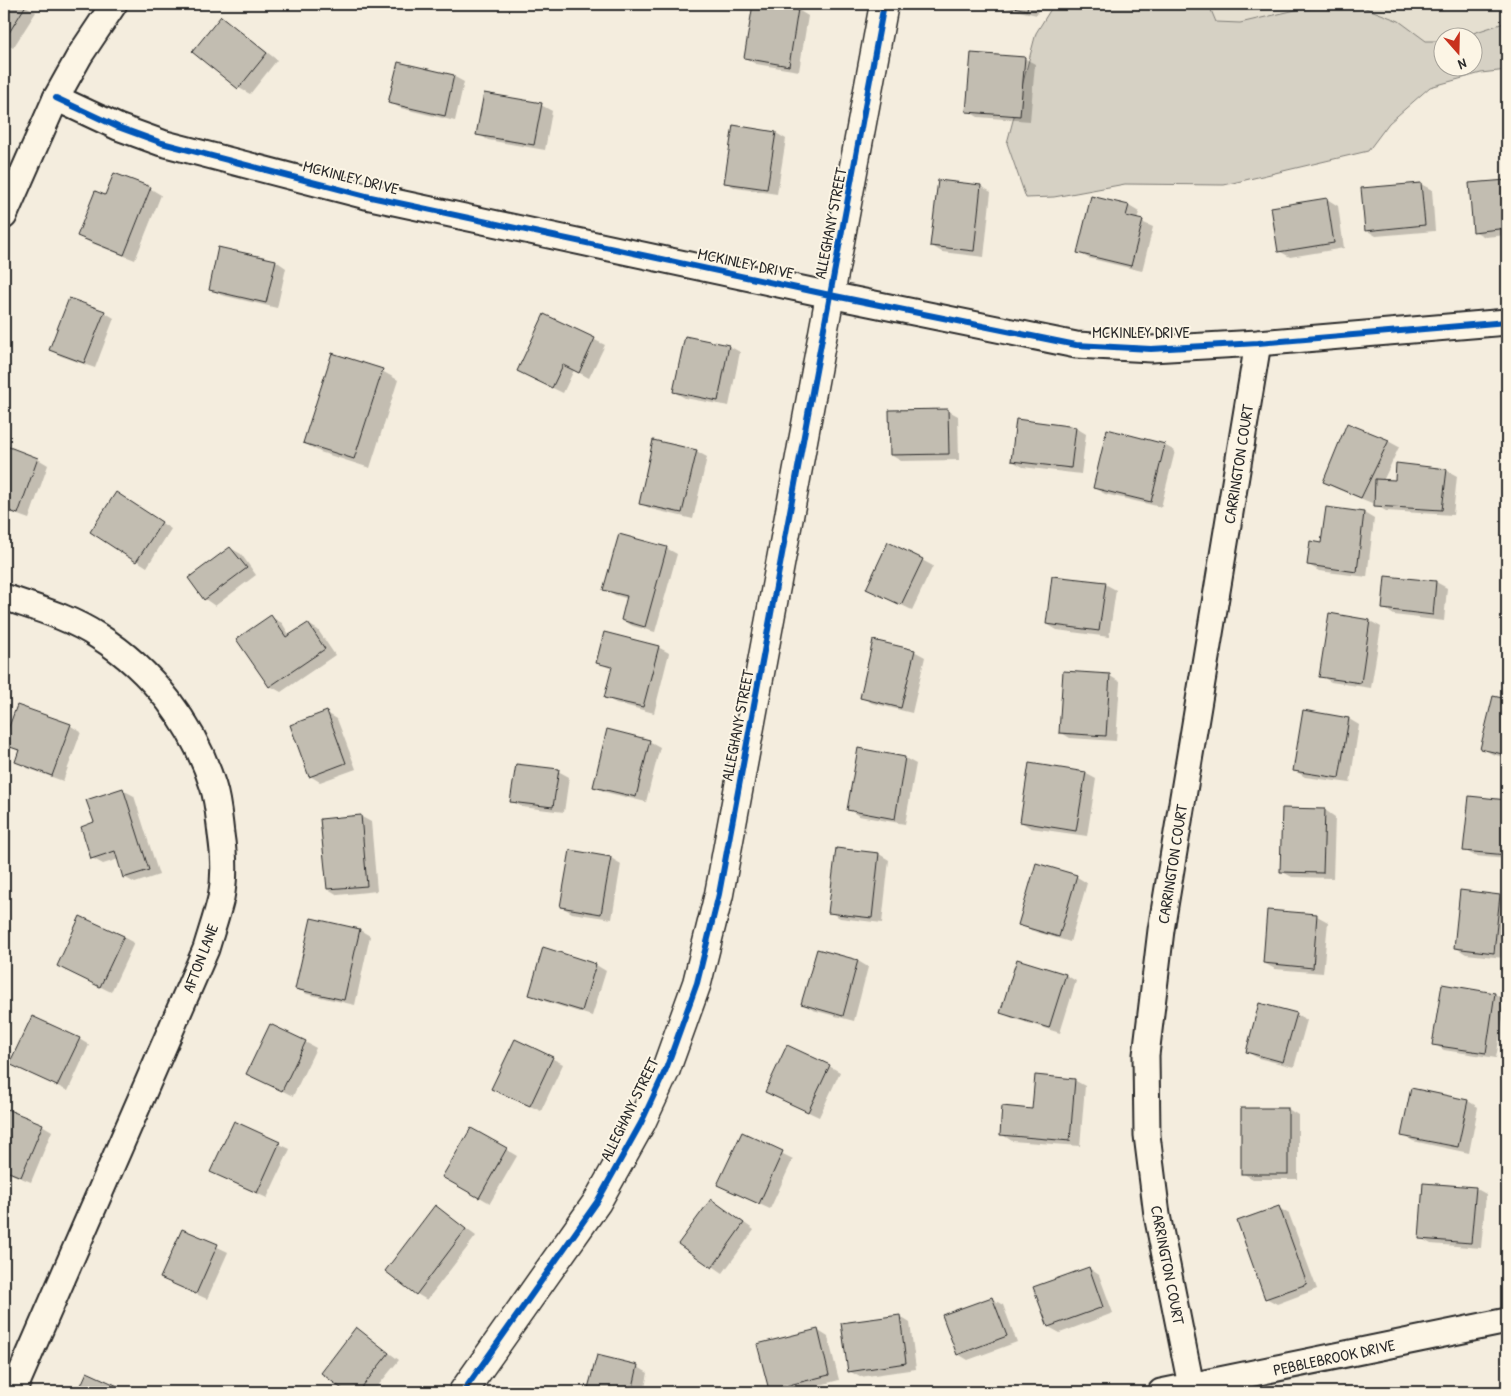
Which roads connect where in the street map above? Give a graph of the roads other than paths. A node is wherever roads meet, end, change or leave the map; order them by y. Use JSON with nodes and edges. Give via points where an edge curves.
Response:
{"nodes":[{"id":1,"x":114,"y":4,"type":"edge"},
{"id":2,"x":884,"y":4,"type":"edge"},
{"id":3,"x":56,"y":98,"type":"junction"},
{"id":4,"x":4,"y":216,"type":"edge"},
{"id":5,"x":830,"y":295,"type":"junction"},
{"id":6,"x":1507,"y":322,"type":"edge"},
{"id":7,"x":1258,"y":343,"type":"junction"},
{"id":8,"x":4,"y":597,"type":"edge"},
{"id":9,"x":1507,"y":1321,"type":"edge"},
{"id":10,"x":1191,"y":1386,"type":"junction"},
{"id":11,"x":13,"y":1392,"type":"edge"},
{"id":12,"x":463,"y":1392,"type":"edge"},
{"id":13,"x":1161,"y":1392,"type":"edge"}],
"edges":[{"from":1,"to":3,"type":"street"},
{"from":2,"to":5,"type":"street","name":"ALLEGHANY STREET"},
{"from":3,"to":4,"type":"street"},
{"from":3,"to":5,"type":"street","name":"MCKINLEY DRIVE","via":[[162,143],[366,196]]},
{"from":5,"to":7,"type":"street","name":"MCKINLEY DRIVE","via":[[1076,345],[1151,349]]},
{"from":5,"to":12,"type":"street","name":"ALLEGHANY STREET","via":[[719,894],[697,983],[666,1069],[641,1123],[597,1202]]},
{"from":6,"to":7,"type":"street","name":"MCKINLEY DRIVE"},
{"from":7,"to":10,"type":"street","name":"CARRINGTON COURT","via":[[1161,930],[1146,1055],[1147,1135],[1156,1206]]},
{"from":8,"to":11,"type":"street","name":"AFTON LANE","via":[[57,615],[98,635],[158,687],[196,742],[213,786],[223,852],[221,897],[206,949]]},
{"from":9,"to":10,"type":"street","name":"PEBBLEBROOK DRIVE"},
{"from":10,"to":13,"type":"street","name":"PEBBLEBROOK DRIVE"}]}
